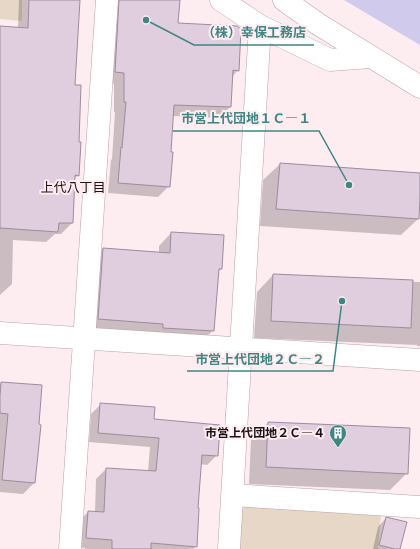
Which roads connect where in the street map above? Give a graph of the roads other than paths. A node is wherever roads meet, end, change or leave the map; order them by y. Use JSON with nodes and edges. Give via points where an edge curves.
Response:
{"nodes":[{"id":1,"x":107,"y":0,"type":"edge"},
{"id":2,"x":221,"y":0,"type":"edge"},
{"id":3,"x":284,"y":0,"type":"edge"},
{"id":4,"x":260,"y":26,"type":"junction"},
{"id":5,"x":370,"y":57,"type":"junction"},
{"id":6,"x":420,"y":87,"type":"edge"},
{"id":7,"x":0,"y":333,"type":"edge"},
{"id":8,"x":85,"y":338,"type":"junction"},
{"id":9,"x":240,"y":349,"type":"junction"},
{"id":10,"x":420,"y":360,"type":"edge"},
{"id":11,"x":232,"y":495,"type":"junction"},
{"id":12,"x":420,"y":507,"type":"edge"},
{"id":13,"x":70,"y":549,"type":"edge"},
{"id":14,"x":229,"y":549,"type":"edge"}],
"edges":[{"from":1,"to":8,"type":"street"},
{"from":2,"to":4,"type":"street"},
{"from":3,"to":5,"type":"street"},
{"from":4,"to":5,"type":"street","via":[[330,60]]},
{"from":4,"to":9,"type":"street"},
{"from":5,"to":6,"type":"street"},
{"from":7,"to":8,"type":"street"},
{"from":8,"to":9,"type":"street"},
{"from":8,"to":13,"type":"street"},
{"from":9,"to":10,"type":"street"},
{"from":9,"to":11,"type":"street"},
{"from":11,"to":12,"type":"street"},
{"from":11,"to":14,"type":"street"}]}
